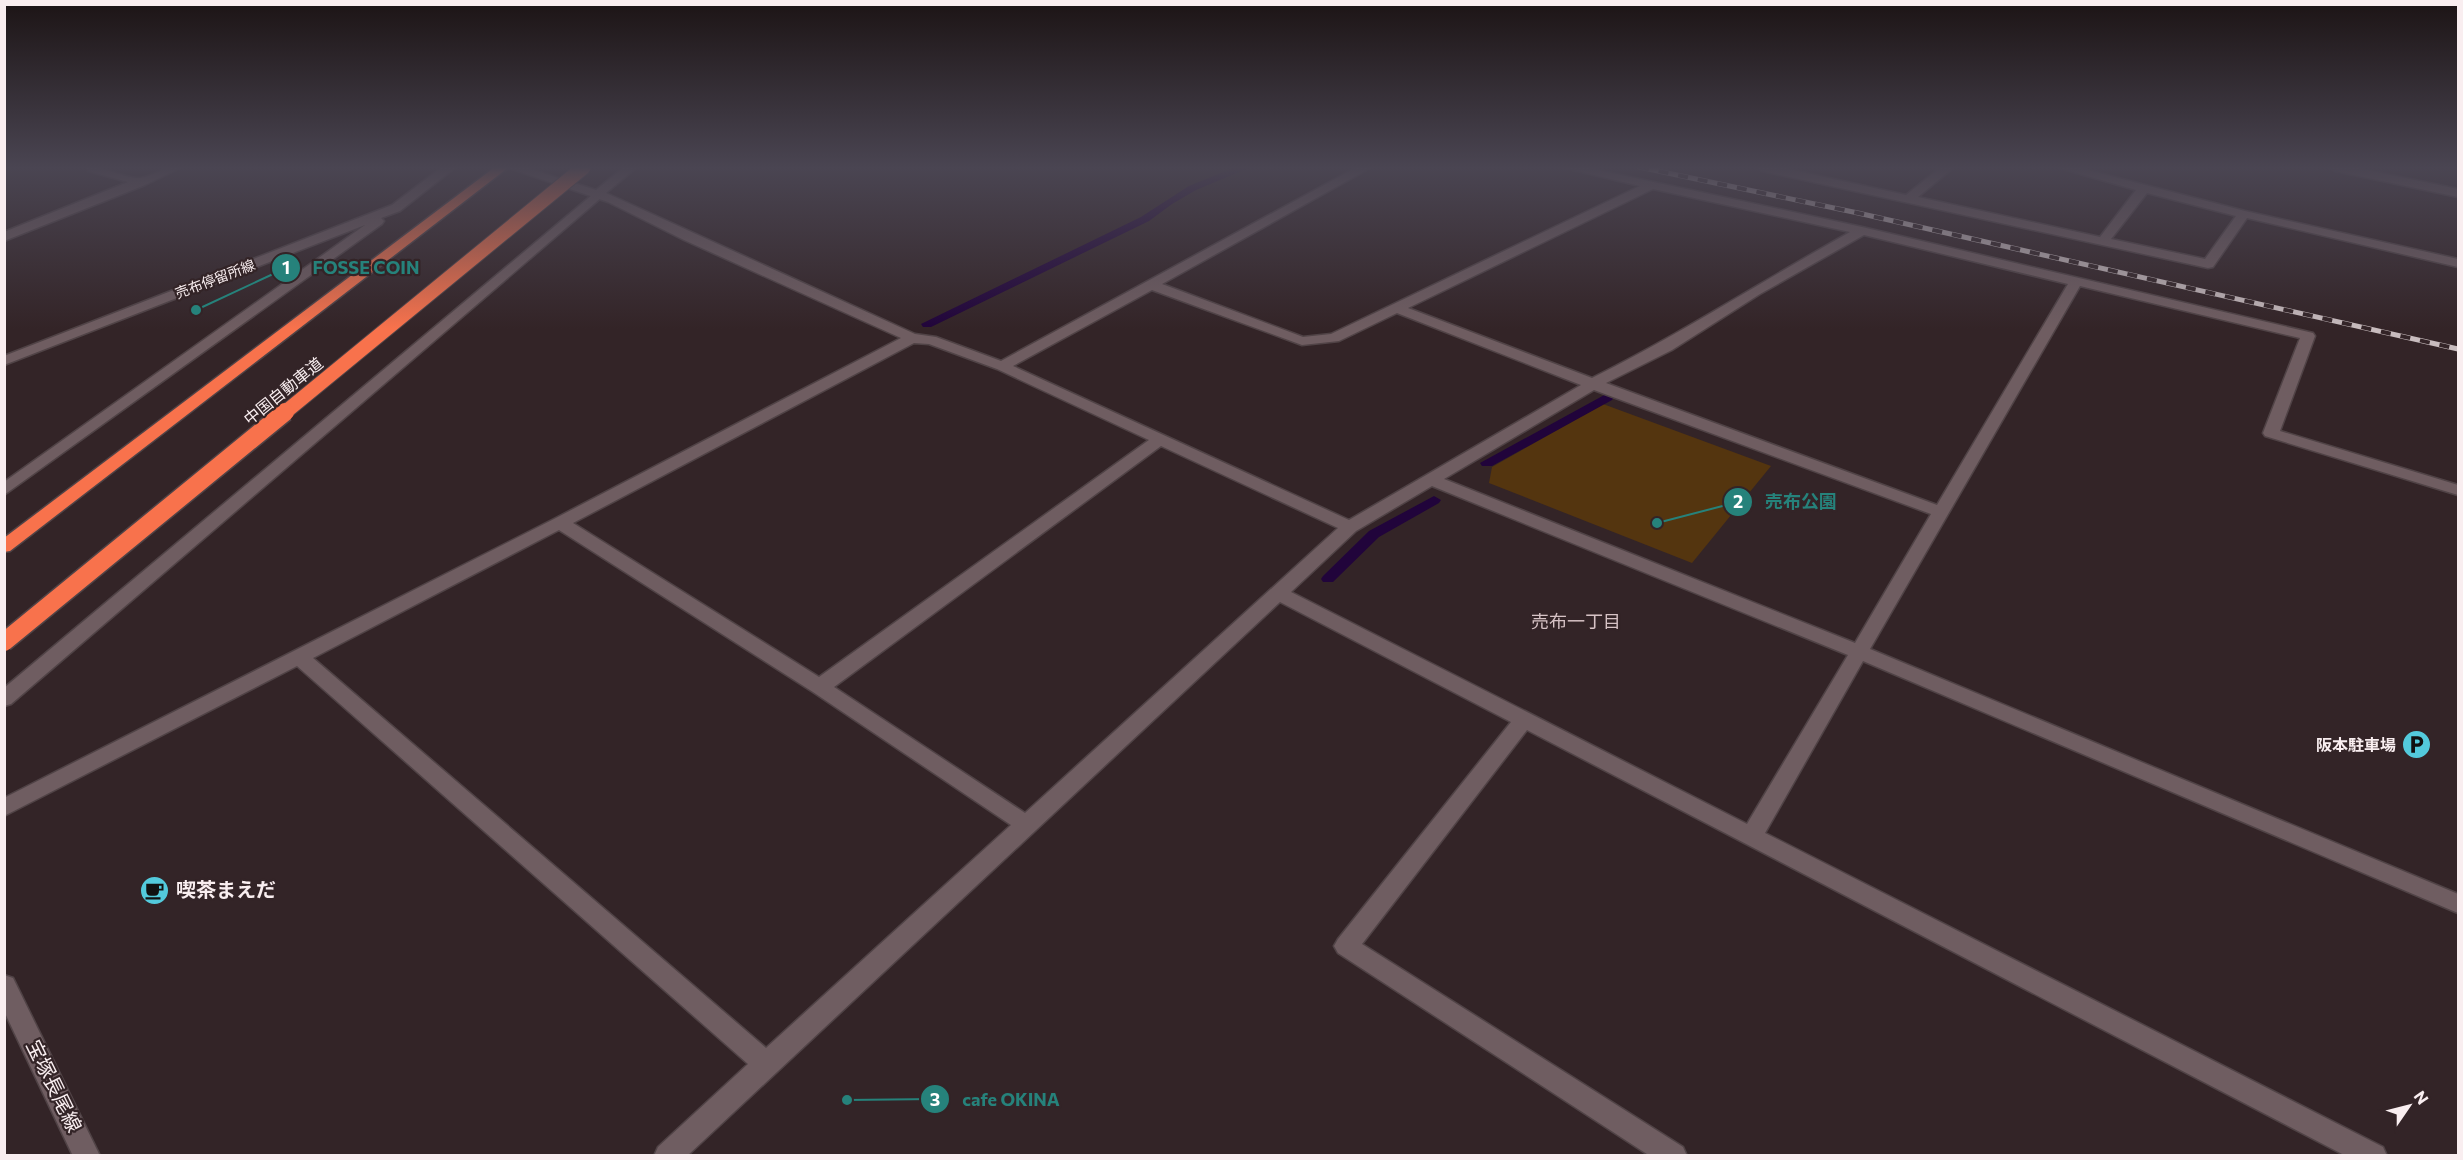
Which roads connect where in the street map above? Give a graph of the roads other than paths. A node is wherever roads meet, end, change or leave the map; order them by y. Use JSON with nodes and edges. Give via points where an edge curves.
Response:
{"nodes":[{"id":1,"x":44,"y":221,"type":"edge"},
{"id":2,"x":362,"y":221,"type":"edge"},
{"id":3,"x":378,"y":221,"type":"edge"},
{"id":4,"x":432,"y":221,"type":"edge"},
{"id":5,"x":518,"y":221,"type":"edge"},
{"id":6,"x":566,"y":221,"type":"edge"},
{"id":7,"x":657,"y":221,"type":"edge"},
{"id":8,"x":1268,"y":221,"type":"edge"},
{"id":9,"x":1577,"y":221,"type":"edge"},
{"id":10,"x":1817,"y":221,"type":"edge"},
{"id":11,"x":2014,"y":221,"type":"edge"},
{"id":12,"x":2118,"y":221,"type":"edge"},
{"id":13,"x":2239,"y":221,"type":"edge"},
{"id":14,"x":2275,"y":221,"type":"edge"},
{"id":15,"x":1862,"y":231,"type":"junction"},
{"id":16,"x":4,"y":237,"type":"edge"},
{"id":17,"x":2103,"y":241,"type":"junction"},
{"id":18,"x":2458,"y":263,"type":"edge"},
{"id":19,"x":2075,"y":283,"type":"junction"},
{"id":20,"x":1152,"y":285,"type":"junction"},
{"id":21,"x":1397,"y":308,"type":"junction"},
{"id":22,"x":912,"y":338,"type":"junction"},
{"id":23,"x":4,"y":361,"type":"edge"},
{"id":24,"x":1002,"y":366,"type":"junction"},
{"id":25,"x":1593,"y":384,"type":"junction"},
{"id":26,"x":1160,"y":439,"type":"junction"},
{"id":27,"x":1430,"y":479,"type":"junction"},
{"id":28,"x":4,"y":490,"type":"edge"},
{"id":29,"x":2458,"y":490,"type":"edge"},
{"id":30,"x":1941,"y":512,"type":"junction"},
{"id":31,"x":560,"y":524,"type":"junction"},
{"id":32,"x":1350,"y":527,"type":"junction"},
{"id":33,"x":4,"y":547,"type":"edge"},
{"id":34,"x":1280,"y":594,"type":"junction"},
{"id":35,"x":4,"y":642,"type":"edge"},
{"id":36,"x":1858,"y":652,"type":"junction"},
{"id":37,"x":299,"y":657,"type":"junction"},
{"id":38,"x":820,"y":687,"type":"junction"},
{"id":39,"x":4,"y":699,"type":"edge"},
{"id":40,"x":1525,"y":719,"type":"junction"},
{"id":41,"x":4,"y":808,"type":"edge"},
{"id":42,"x":1026,"y":824,"type":"junction"},
{"id":43,"x":1752,"y":835,"type":"junction"},
{"id":44,"x":2458,"y":904,"type":"edge"},
{"id":45,"x":4,"y":985,"type":"edge"},
{"id":46,"x":766,"y":1064,"type":"junction"},
{"id":47,"x":87,"y":1155,"type":"edge"},
{"id":48,"x":667,"y":1155,"type":"edge"},
{"id":49,"x":1674,"y":1155,"type":"edge"},
{"id":50,"x":2374,"y":1155,"type":"edge"}],
"edges":[{"from":1,"to":16,"type":"street"},
{"from":2,"to":23,"type":"street","name":"売布停留所線"},
{"from":3,"to":28,"type":"street"},
{"from":4,"to":33,"type":"highway"},
{"from":5,"to":35,"type":"highway","name":"中国自動車道","bridge":true},
{"from":6,"to":39,"type":"street"},
{"from":7,"to":22,"type":"street"},
{"from":8,"to":20,"type":"street"},
{"from":9,"to":21,"type":"street"},
{"from":10,"to":15,"type":"street"},
{"from":11,"to":17,"type":"street"},
{"from":12,"to":17,"type":"street"},
{"from":13,"to":17,"type":"street","via":[[2208,264]]},
{"from":14,"to":18,"type":"street"},
{"from":15,"to":19,"type":"street"},
{"from":15,"to":25,"type":"street","via":[[1755,291],[1667,347]]},
{"from":19,"to":29,"type":"street","via":[[2308,336],[2271,433]]},
{"from":19,"to":30,"type":"street"},
{"from":20,"to":21,"type":"street","via":[[1302,341],[1334,338]]},
{"from":20,"to":24,"type":"street"},
{"from":21,"to":25,"type":"street"},
{"from":22,"to":24,"type":"street","via":[[931,340]]},
{"from":22,"to":31,"type":"street"},
{"from":24,"to":26,"type":"street"},
{"from":25,"to":27,"type":"street"},
{"from":25,"to":30,"type":"street"},
{"from":26,"to":32,"type":"street"},
{"from":26,"to":38,"type":"street"},
{"from":27,"to":32,"type":"street"},
{"from":27,"to":36,"type":"street"},
{"from":30,"to":36,"type":"street"},
{"from":31,"to":37,"type":"street"},
{"from":31,"to":38,"type":"street"},
{"from":32,"to":34,"type":"street"},
{"from":34,"to":40,"type":"street"},
{"from":34,"to":42,"type":"street"},
{"from":36,"to":43,"type":"street"},
{"from":36,"to":44,"type":"street"},
{"from":37,"to":41,"type":"street"},
{"from":37,"to":46,"type":"street"},
{"from":38,"to":42,"type":"street"},
{"from":40,"to":43,"type":"street"},
{"from":40,"to":49,"type":"street","via":[[1346,946]]},
{"from":42,"to":46,"type":"street"},
{"from":43,"to":50,"type":"street"},
{"from":45,"to":47,"type":"street","name":"宝塚長尾線"},
{"from":46,"to":48,"type":"street"}]}
